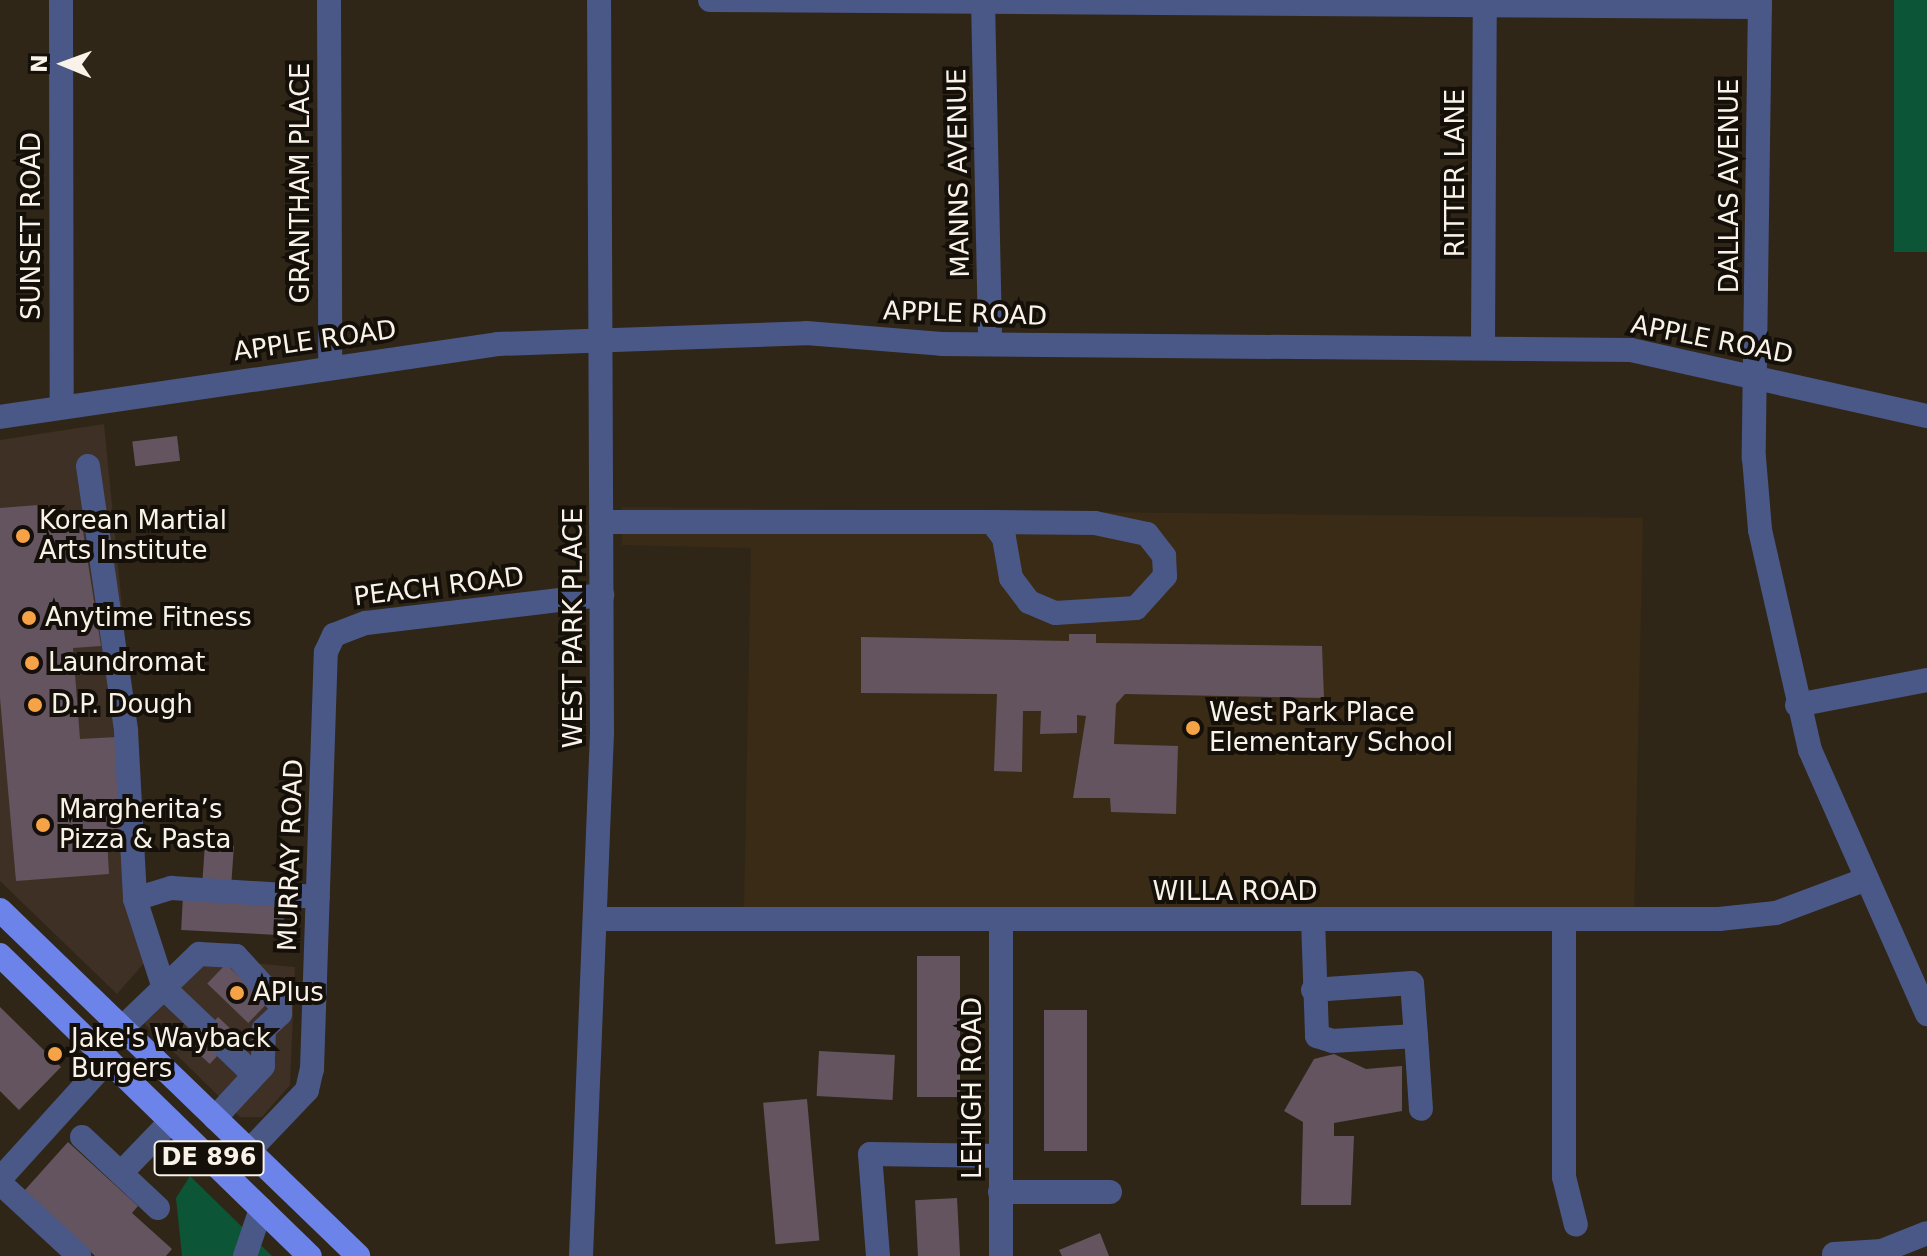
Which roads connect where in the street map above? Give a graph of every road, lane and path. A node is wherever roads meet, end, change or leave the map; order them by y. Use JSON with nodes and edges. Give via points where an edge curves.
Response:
{"nodes":[{"id":1,"x":61,"y":0,"type":"edge"},
{"id":2,"x":329,"y":0,"type":"edge"},
{"id":3,"x":599,"y":0,"type":"edge"},
{"id":4,"x":710,"y":0,"type":"edge"},
{"id":5,"x":983,"y":2,"type":"edge"},
{"id":6,"x":1485,"y":3,"type":"edge"},
{"id":7,"x":1760,"y":4,"type":"edge"},
{"id":8,"x":601,"y":339,"type":"junction"},
{"id":9,"x":990,"y":344,"type":"junction"},
{"id":10,"x":1483,"y":347,"type":"junction"},
{"id":11,"x":330,"y":367,"type":"junction"},
{"id":12,"x":1757,"y":374,"type":"junction"},
{"id":13,"x":62,"y":405,"type":"junction"},
{"id":14,"x":1927,"y":416,"type":"edge"},
{"id":15,"x":0,"y":417,"type":"edge"},
{"id":16,"x":88,"y":466,"type":"dead end"},
{"id":17,"x":601,"y":522,"type":"junction"},
{"id":18,"x":992,"y":522,"type":"junction"},
{"id":19,"x":602,"y":595,"type":"junction"},
{"id":20,"x":334,"y":635,"type":"joint"},
{"id":21,"x":1927,"y":680,"type":"edge"},
{"id":22,"x":1797,"y":705,"type":"junction"},
{"id":23,"x":1867,"y":879,"type":"junction"},
{"id":24,"x":318,"y":897,"type":"junction"},
{"id":25,"x":135,"y":899,"type":"junction"},
{"id":26,"x":0,"y":910,"type":"edge"},
{"id":27,"x":596,"y":919,"type":"junction"},
{"id":28,"x":1001,"y":920,"type":"junction"},
{"id":29,"x":1313,"y":920,"type":"junction"},
{"id":30,"x":1564,"y":920,"type":"junction"},
{"id":31,"x":0,"y":955,"type":"edge"},
{"id":32,"x":1918,"y":969,"type":"edge"},
{"id":33,"x":164,"y":988,"type":"junction"},
{"id":34,"x":1313,"y":990,"type":"junction"},
{"id":35,"x":1927,"y":1014,"type":"edge"},
{"id":36,"x":122,"y":1028,"type":"junction"},
{"id":37,"x":206,"y":1028,"type":"dead end"},
{"id":38,"x":77,"y":1030,"type":"junction"},
{"id":39,"x":1416,"y":1036,"type":"junction"},
{"id":40,"x":225,"y":1047,"type":"dead end"},
{"id":41,"x":108,"y":1060,"type":"junction"},
{"id":42,"x":156,"y":1062,"type":"junction"},
{"id":43,"x":254,"y":1075,"type":"junction"},
{"id":44,"x":1421,"y":1109,"type":"dead end"},
{"id":45,"x":215,"y":1118,"type":"junction"},
{"id":46,"x":171,"y":1121,"type":"junction"},
{"id":47,"x":82,"y":1137,"type":"dead end"},
{"id":48,"x":249,"y":1151,"type":"junction"},
{"id":49,"x":1001,"y":1156,"type":"junction"},
{"id":50,"x":121,"y":1173,"type":"junction"},
{"id":51,"x":0,"y":1181,"type":"edge"},
{"id":52,"x":1000,"y":1192,"type":"junction"},
{"id":53,"x":1110,"y":1192,"type":"dead end"},
{"id":54,"x":158,"y":1208,"type":"dead end"},
{"id":55,"x":261,"y":1209,"type":"junction"},
{"id":56,"x":1576,"y":1225,"type":"dead end"},
{"id":57,"x":1927,"y":1233,"type":"edge"},
{"id":58,"x":1834,"y":1254,"type":"dead end"},
{"id":59,"x":79,"y":1256,"type":"edge"},
{"id":60,"x":245,"y":1256,"type":"edge"},
{"id":61,"x":310,"y":1256,"type":"edge"},
{"id":62,"x":358,"y":1256,"type":"edge"},
{"id":63,"x":581,"y":1256,"type":"edge"},
{"id":64,"x":878,"y":1256,"type":"edge"},
{"id":65,"x":1001,"y":1256,"type":"edge"}],
"edges":[{"from":1,"to":13,"type":"street","name":"SUNSET ROAD"},
{"from":2,"to":11,"type":"street","name":"GRANTHAM PLACE"},
{"from":3,"to":8,"type":"street","name":"WEST PARK PLACE"},
{"from":4,"to":5,"type":"street"},
{"from":5,"to":6,"type":"street"},
{"from":5,"to":9,"type":"street","name":"MANNS AVENUE"},
{"from":6,"to":7,"type":"street"},
{"from":6,"to":10,"type":"street","name":"RITTER LANE"},
{"from":7,"to":12,"type":"street","name":"DALLAS AVENUE"},
{"from":8,"to":9,"type":"street","name":"APPLE ROAD","via":[[806,333]]},
{"from":8,"to":11,"type":"street","name":"APPLE ROAD","via":[[498,344]]},
{"from":8,"to":17,"type":"street","name":"WEST PARK PLACE"},
{"from":9,"to":10,"type":"street","name":"APPLE ROAD"},
{"from":10,"to":12,"type":"street","name":"APPLE ROAD","via":[[1642,351]]},
{"from":11,"to":13,"type":"street","name":"APPLE ROAD"},
{"from":12,"to":14,"type":"street","name":"APPLE ROAD"},
{"from":12,"to":22,"type":"street","name":"DALLAS AVENUE","via":[[1760,530]]},
{"from":13,"to":15,"type":"street","name":"APPLE ROAD"},
{"from":16,"to":25,"type":"street","via":[[126,731]]},
{"from":17,"to":18,"type":"street"},
{"from":17,"to":19,"type":"street","name":"WEST PARK PLACE"},
{"from":18,"to":18,"type":"street","via":[[1133,527],[1158,544],[1165,576],[1136,608],[1055,613],[1029,602],[1011,578],[1004,538]]},
{"from":19,"to":20,"type":"street","name":"PEACH ROAD","via":[[366,623]]},
{"from":19,"to":27,"type":"street","name":"WEST PARK PLACE"},
{"from":20,"to":24,"type":"street","name":"MURRAY ROAD","via":[[326,652]]},
{"from":21,"to":22,"type":"street"},
{"from":22,"to":23,"type":"street","name":"DALLAS AVENUE"},
{"from":23,"to":30,"type":"street","name":"WILLA ROAD","via":[[1758,916]]},
{"from":23,"to":32,"type":"street","name":"DALLAS AVENUE"},
{"from":24,"to":25,"type":"street","via":[[171,888]]},
{"from":24,"to":48,"type":"street","name":"MURRAY ROAD","via":[[307,1090]]},
{"from":25,"to":33,"type":"street"},
{"from":26,"to":36,"type":"main road","number":"DE 896"},
{"from":27,"to":28,"type":"street","name":"WILLA ROAD"},
{"from":27,"to":63,"type":"street","name":"WEST PARK PLACE"},
{"from":28,"to":29,"type":"street","name":"WILLA ROAD"},
{"from":28,"to":49,"type":"street","name":"LEHIGH ROAD"},
{"from":29,"to":30,"type":"street","name":"WILLA ROAD"},
{"from":29,"to":34,"type":"street"},
{"from":30,"to":56,"type":"street","via":[[1564,1177]]},
{"from":31,"to":38,"type":"main road","number":"DE 896"},
{"from":32,"to":35,"type":"street","name":"DALLAS AVENUE"},
{"from":33,"to":36,"type":"street"},
{"from":33,"to":37,"type":"street"},
{"from":33,"to":43,"type":"street","via":[[199,954],[236,956],[280,1004],[264,1029],[263,1066]]},
{"from":34,"to":39,"type":"street","via":[[1320,1039]]},
{"from":34,"to":39,"type":"street","via":[[1412,983]]},
{"from":36,"to":38,"type":"main road"},
{"from":36,"to":42,"type":"main road","number":"DE 896"},
{"from":38,"to":41,"type":"main road","number":"DE 896"},
{"from":39,"to":44,"type":"street"},
{"from":40,"to":43,"type":"street"},
{"from":41,"to":42,"type":"main road"},
{"from":41,"to":46,"type":"main road","number":"DE 896"},
{"from":41,"to":51,"type":"street"},
{"from":42,"to":45,"type":"main road","number":"DE 896"},
{"from":43,"to":45,"type":"street"},
{"from":45,"to":48,"type":"main road","number":"DE 896"},
{"from":46,"to":50,"type":"street"},
{"from":46,"to":55,"type":"main road","number":"DE 896"},
{"from":47,"to":50,"type":"street"},
{"from":48,"to":62,"type":"main road","number":"DE 896"},
{"from":49,"to":52,"type":"street","name":"LEHIGH ROAD"},
{"from":49,"to":64,"type":"street","via":[[870,1154]]},
{"from":50,"to":54,"type":"street"},
{"from":51,"to":59,"type":"street"},
{"from":52,"to":53,"type":"street"},
{"from":52,"to":65,"type":"street","name":"LEHIGH ROAD"},
{"from":55,"to":60,"type":"street"},
{"from":55,"to":61,"type":"main road","number":"DE 896"},
{"from":57,"to":58,"type":"street","via":[[1882,1251]]}]}
